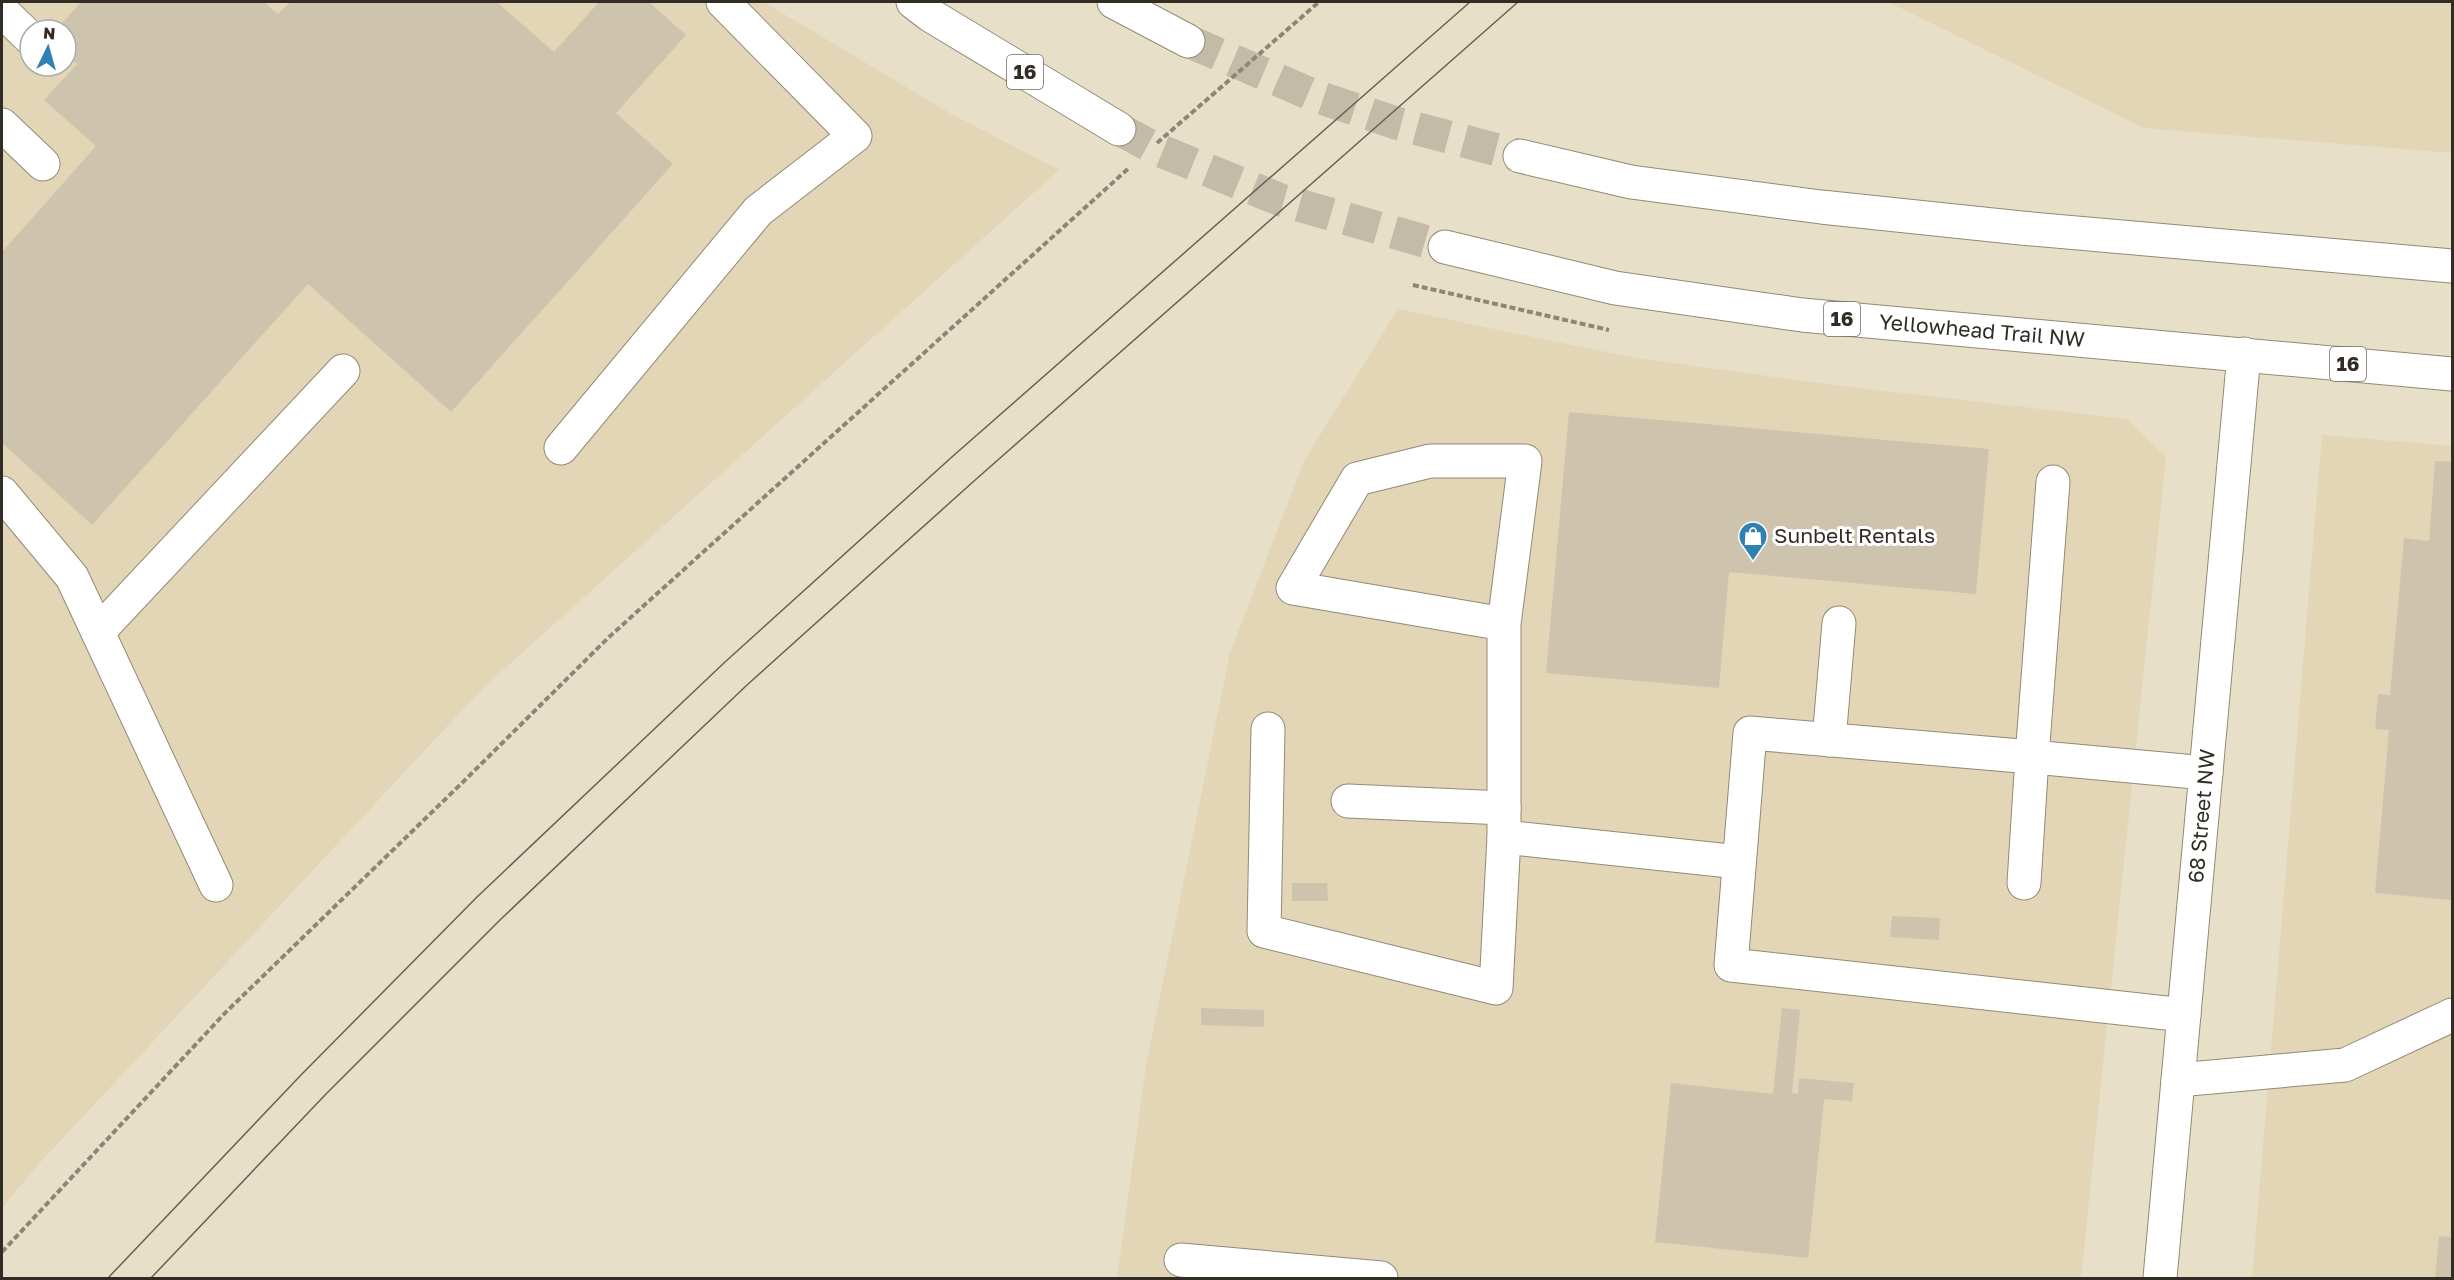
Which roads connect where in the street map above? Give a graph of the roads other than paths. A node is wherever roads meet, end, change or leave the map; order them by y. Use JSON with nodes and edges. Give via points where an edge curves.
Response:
{"nodes":[{"id":1,"x":723,"y":2,"type":"edge"},
{"id":2,"x":1114,"y":2,"type":"edge"},
{"id":3,"x":917,"y":6,"type":"edge"},
{"id":4,"x":2,"y":11,"type":"edge"},
{"id":5,"x":18,"y":26,"type":"edge"},
{"id":6,"x":1188,"y":41,"type":"tunnel mouth"},
{"id":7,"x":2,"y":125,"type":"edge"},
{"id":8,"x":1119,"y":129,"type":"tunnel mouth"},
{"id":9,"x":1520,"y":156,"type":"tunnel mouth"},
{"id":10,"x":43,"y":164,"type":"dead end"},
{"id":11,"x":1445,"y":248,"type":"tunnel mouth"},
{"id":12,"x":2452,"y":266,"type":"edge"},
{"id":13,"x":2244,"y":354,"type":"junction"},
{"id":14,"x":343,"y":371,"type":"dead end"},
{"id":15,"x":2452,"y":374,"type":"edge"},
{"id":16,"x":561,"y":448,"type":"dead end"},
{"id":17,"x":2053,"y":482,"type":"dead end"},
{"id":18,"x":2,"y":493,"type":"edge"},
{"id":19,"x":1839,"y":623,"type":"dead end"},
{"id":20,"x":1504,"y":624,"type":"junction"},
{"id":21,"x":98,"y":632,"type":"junction"},
{"id":22,"x":1268,"y":729,"type":"dead end"},
{"id":23,"x":1829,"y":740,"type":"junction"},
{"id":24,"x":2032,"y":757,"type":"junction"},
{"id":25,"x":2206,"y":772,"type":"junction"},
{"id":26,"x":1348,"y":801,"type":"dead end"},
{"id":27,"x":1504,"y":823,"type":"junction"},
{"id":28,"x":1739,"y":862,"type":"junction"},
{"id":29,"x":2024,"y":883,"type":"dead end"},
{"id":30,"x":216,"y":885,"type":"dead end"},
{"id":31,"x":2184,"y":1015,"type":"junction"},
{"id":32,"x":2452,"y":1015,"type":"edge"},
{"id":33,"x":2178,"y":1080,"type":"junction"},
{"id":34,"x":1181,"y":1260,"type":"dead end"},
{"id":35,"x":1381,"y":1278,"type":"edge"},
{"id":36,"x":2160,"y":1278,"type":"edge"}],
"edges":[{"from":1,"to":16,"type":"main road","via":[[855,136],[758,211]]},
{"from":2,"to":6,"type":"main road"},
{"from":3,"to":8,"type":"main road","number":"16"},
{"from":4,"to":5,"type":"main road"},
{"from":7,"to":10,"type":"main road"},
{"from":9,"to":12,"type":"main road","via":[[1631,182],[1821,207]]},
{"from":11,"to":13,"type":"main road","name":"Yellowhead Trail NW","number":"16","via":[[1615,288],[1802,315]]},
{"from":13,"to":15,"type":"main road","name":"Yellowhead Trail NW","number":"16"},
{"from":13,"to":25,"type":"main road","name":"68 Street NW"},
{"from":14,"to":21,"type":"main road"},
{"from":17,"to":24,"type":"main road"},
{"from":18,"to":21,"type":"main road","via":[[72,577]]},
{"from":19,"to":23,"type":"main road"},
{"from":20,"to":20,"type":"main road","via":[[1525,461],[1430,461],[1357,479],[1293,588]]},
{"from":20,"to":27,"type":"main road"},
{"from":21,"to":30,"type":"main road"},
{"from":22,"to":27,"type":"main road","via":[[1264,931],[1496,988]]},
{"from":23,"to":24,"type":"main road"},
{"from":23,"to":28,"type":"main road","via":[[1750,733]]},
{"from":24,"to":25,"type":"main road"},
{"from":24,"to":29,"type":"main road"},
{"from":25,"to":31,"type":"main road","name":"68 Street NW"},
{"from":26,"to":27,"type":"main road"},
{"from":27,"to":28,"type":"main road"},
{"from":28,"to":31,"type":"main road","via":[[1731,965]]},
{"from":31,"to":33,"type":"main road","name":"68 Street NW"},
{"from":32,"to":33,"type":"main road","via":[[2345,1065]]},
{"from":33,"to":36,"type":"main road","name":"68 Street NW"},
{"from":34,"to":35,"type":"main road"}]}
